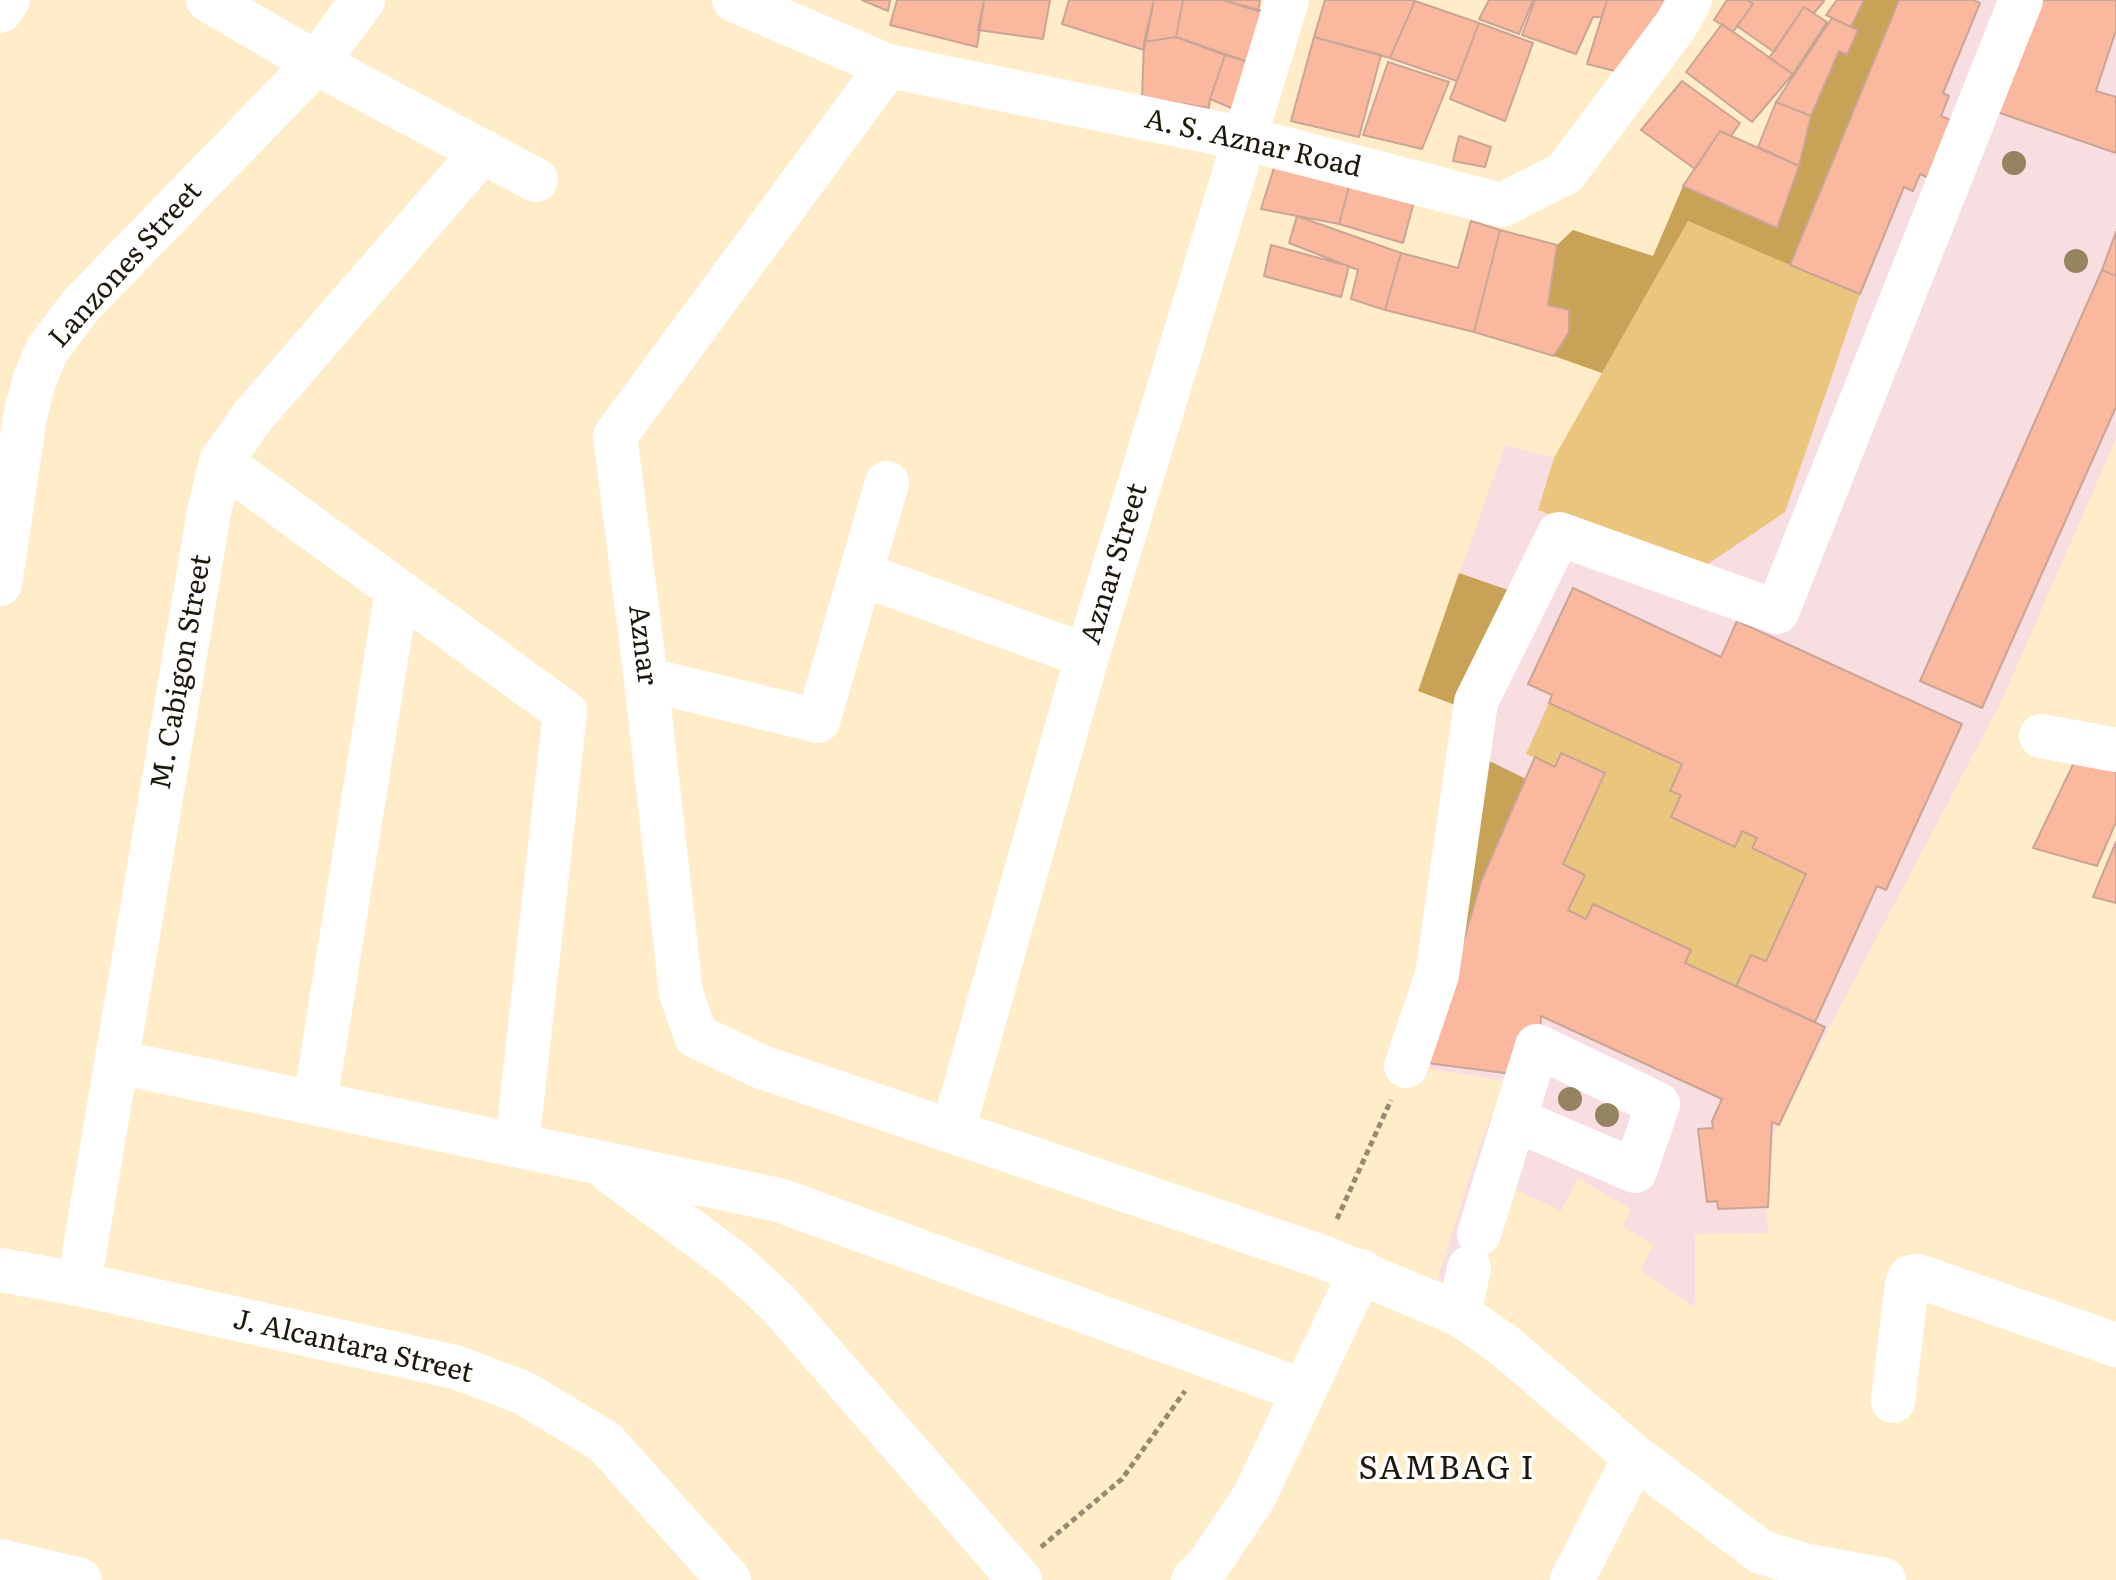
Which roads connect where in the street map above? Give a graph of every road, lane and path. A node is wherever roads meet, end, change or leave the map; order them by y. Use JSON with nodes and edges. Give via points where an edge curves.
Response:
{"nodes":[{"id":1,"x":8,"y":0,"type":"edge"},
{"id":2,"x":208,"y":0,"type":"edge"},
{"id":3,"x":363,"y":0,"type":"edge"},
{"id":4,"x":734,"y":0,"type":"edge"},
{"id":5,"x":1287,"y":0,"type":"edge"},
{"id":6,"x":1690,"y":0,"type":"edge"},
{"id":7,"x":2015,"y":2,"type":"edge"},
{"id":8,"x":0,"y":11,"type":"edge"},
{"id":9,"x":316,"y":63,"type":"junction"},
{"id":10,"x":888,"y":66,"type":"junction"},
{"id":11,"x":1247,"y":139,"type":"junction"},
{"id":12,"x":483,"y":151,"type":"junction"},
{"id":13,"x":536,"y":180,"type":"dead end"},
{"id":14,"x":221,"y":462,"type":"junction"},
{"id":15,"x":887,"y":483,"type":"dead end"},
{"id":16,"x":861,"y":574,"type":"junction"},
{"id":17,"x":0,"y":584,"type":"edge"},
{"id":18,"x":397,"y":590,"type":"junction"},
{"id":19,"x":1087,"y":656,"type":"junction"},
{"id":20,"x":646,"y":679,"type":"junction"},
{"id":21,"x":2041,"y":736,"type":"dead end"},
{"id":22,"x":2116,"y":750,"type":"edge"},
{"id":23,"x":117,"y":1062,"type":"junction"},
{"id":24,"x":1406,"y":1066,"type":"joint"},
{"id":25,"x":315,"y":1103,"type":"junction"},
{"id":26,"x":1514,"y":1119,"type":"dead end"},
{"id":27,"x":953,"y":1130,"type":"junction"},
{"id":28,"x":517,"y":1145,"type":"junction"},
{"id":29,"x":598,"y":1163,"type":"junction"},
{"id":30,"x":1320,"y":1256,"type":"junction"},
{"id":31,"x":0,"y":1270,"type":"edge"},
{"id":32,"x":1361,"y":1271,"type":"junction"},
{"id":33,"x":79,"y":1284,"type":"junction"},
{"id":34,"x":1459,"y":1314,"type":"junction"},
{"id":35,"x":2116,"y":1345,"type":"edge"},
{"id":36,"x":1209,"y":1357,"type":"junction"},
{"id":37,"x":1304,"y":1391,"type":"junction"},
{"id":38,"x":1893,"y":1401,"type":"dead end"},
{"id":39,"x":1635,"y":1457,"type":"junction"},
{"id":40,"x":0,"y":1561,"type":"edge"},
{"id":41,"x":1017,"y":1576,"type":"edge"},
{"id":42,"x":1872,"y":1579,"type":"edge"},
{"id":43,"x":80,"y":1580,"type":"edge"},
{"id":44,"x":729,"y":1580,"type":"edge"},
{"id":45,"x":1193,"y":1580,"type":"edge"},
{"id":46,"x":1572,"y":1580,"type":"edge"}],
"edges":[{"from":1,"to":8,"type":"street"},
{"from":2,"to":9,"type":"street"},
{"from":3,"to":9,"type":"street","name":"Lanzones Street"},
{"from":4,"to":10,"type":"street","name":"A. S. Aznar Road"},
{"from":5,"to":11,"type":"street","name":"Aznar Street"},
{"from":6,"to":11,"type":"street","name":"A. S. Aznar Road","via":[[1565,173],[1502,205]]},
{"from":7,"to":24,"type":"street","via":[[1777,612],[1559,534],[1476,702],[1437,975]]},
{"from":9,"to":12,"type":"street"},
{"from":9,"to":17,"type":"street","name":"Lanzones Street","via":[[81,305],[47,350],[25,417]]},
{"from":10,"to":11,"type":"street","name":"A. S. Aznar Road"},
{"from":10,"to":20,"type":"street","name":"Aznar","via":[[615,436]]},
{"from":11,"to":19,"type":"street","name":"Aznar Street"},
{"from":12,"to":13,"type":"street"},
{"from":12,"to":14,"type":"street","name":"M. Cabigon Street","via":[[252,417]]},
{"from":14,"to":18,"type":"street"},
{"from":14,"to":23,"type":"street","name":"M. Cabigon Street"},
{"from":15,"to":16,"type":"street"},
{"from":16,"to":19,"type":"street"},
{"from":16,"to":20,"type":"street","via":[[818,721]]},
{"from":18,"to":25,"type":"street"},
{"from":18,"to":28,"type":"street","via":[[565,712]]},
{"from":19,"to":27,"type":"street","name":"Aznar Street"},
{"from":20,"to":27,"type":"street","name":"Aznar","via":[[681,993],[696,1036],[762,1067]]},
{"from":21,"to":22,"type":"street"},
{"from":23,"to":25,"type":"street"},
{"from":23,"to":33,"type":"street","name":"M. Cabigon Street"},
{"from":24,"to":30,"type":"path"},
{"from":25,"to":28,"type":"street"},
{"from":26,"to":34,"type":"street"},
{"from":27,"to":30,"type":"street","name":"Aznar"},
{"from":28,"to":29,"type":"street"},
{"from":29,"to":36,"type":"street","via":[[779,1200]]},
{"from":29,"to":41,"type":"street","via":[[733,1262],[777,1302]]},
{"from":30,"to":32,"type":"street","name":"Aznar"},
{"from":31,"to":33,"type":"street","name":"J. Alcantara Street"},
{"from":32,"to":34,"type":"street","name":"Aznar"},
{"from":32,"to":37,"type":"street"},
{"from":33,"to":44,"type":"street","name":"J. Alcantara Street","via":[[455,1367],[524,1393],[605,1442]]},
{"from":34,"to":39,"type":"street","name":"Aznar","via":[[1504,1345]]},
{"from":35,"to":38,"type":"street","via":[[1910,1277]]},
{"from":36,"to":37,"type":"street"},
{"from":36,"to":41,"type":"path","via":[[1122,1479]]},
{"from":37,"to":45,"type":"street","via":[[1254,1497]]},
{"from":39,"to":42,"type":"street","name":"Aznar","via":[[1761,1552]]},
{"from":39,"to":46,"type":"street"},
{"from":40,"to":43,"type":"street"}]}
